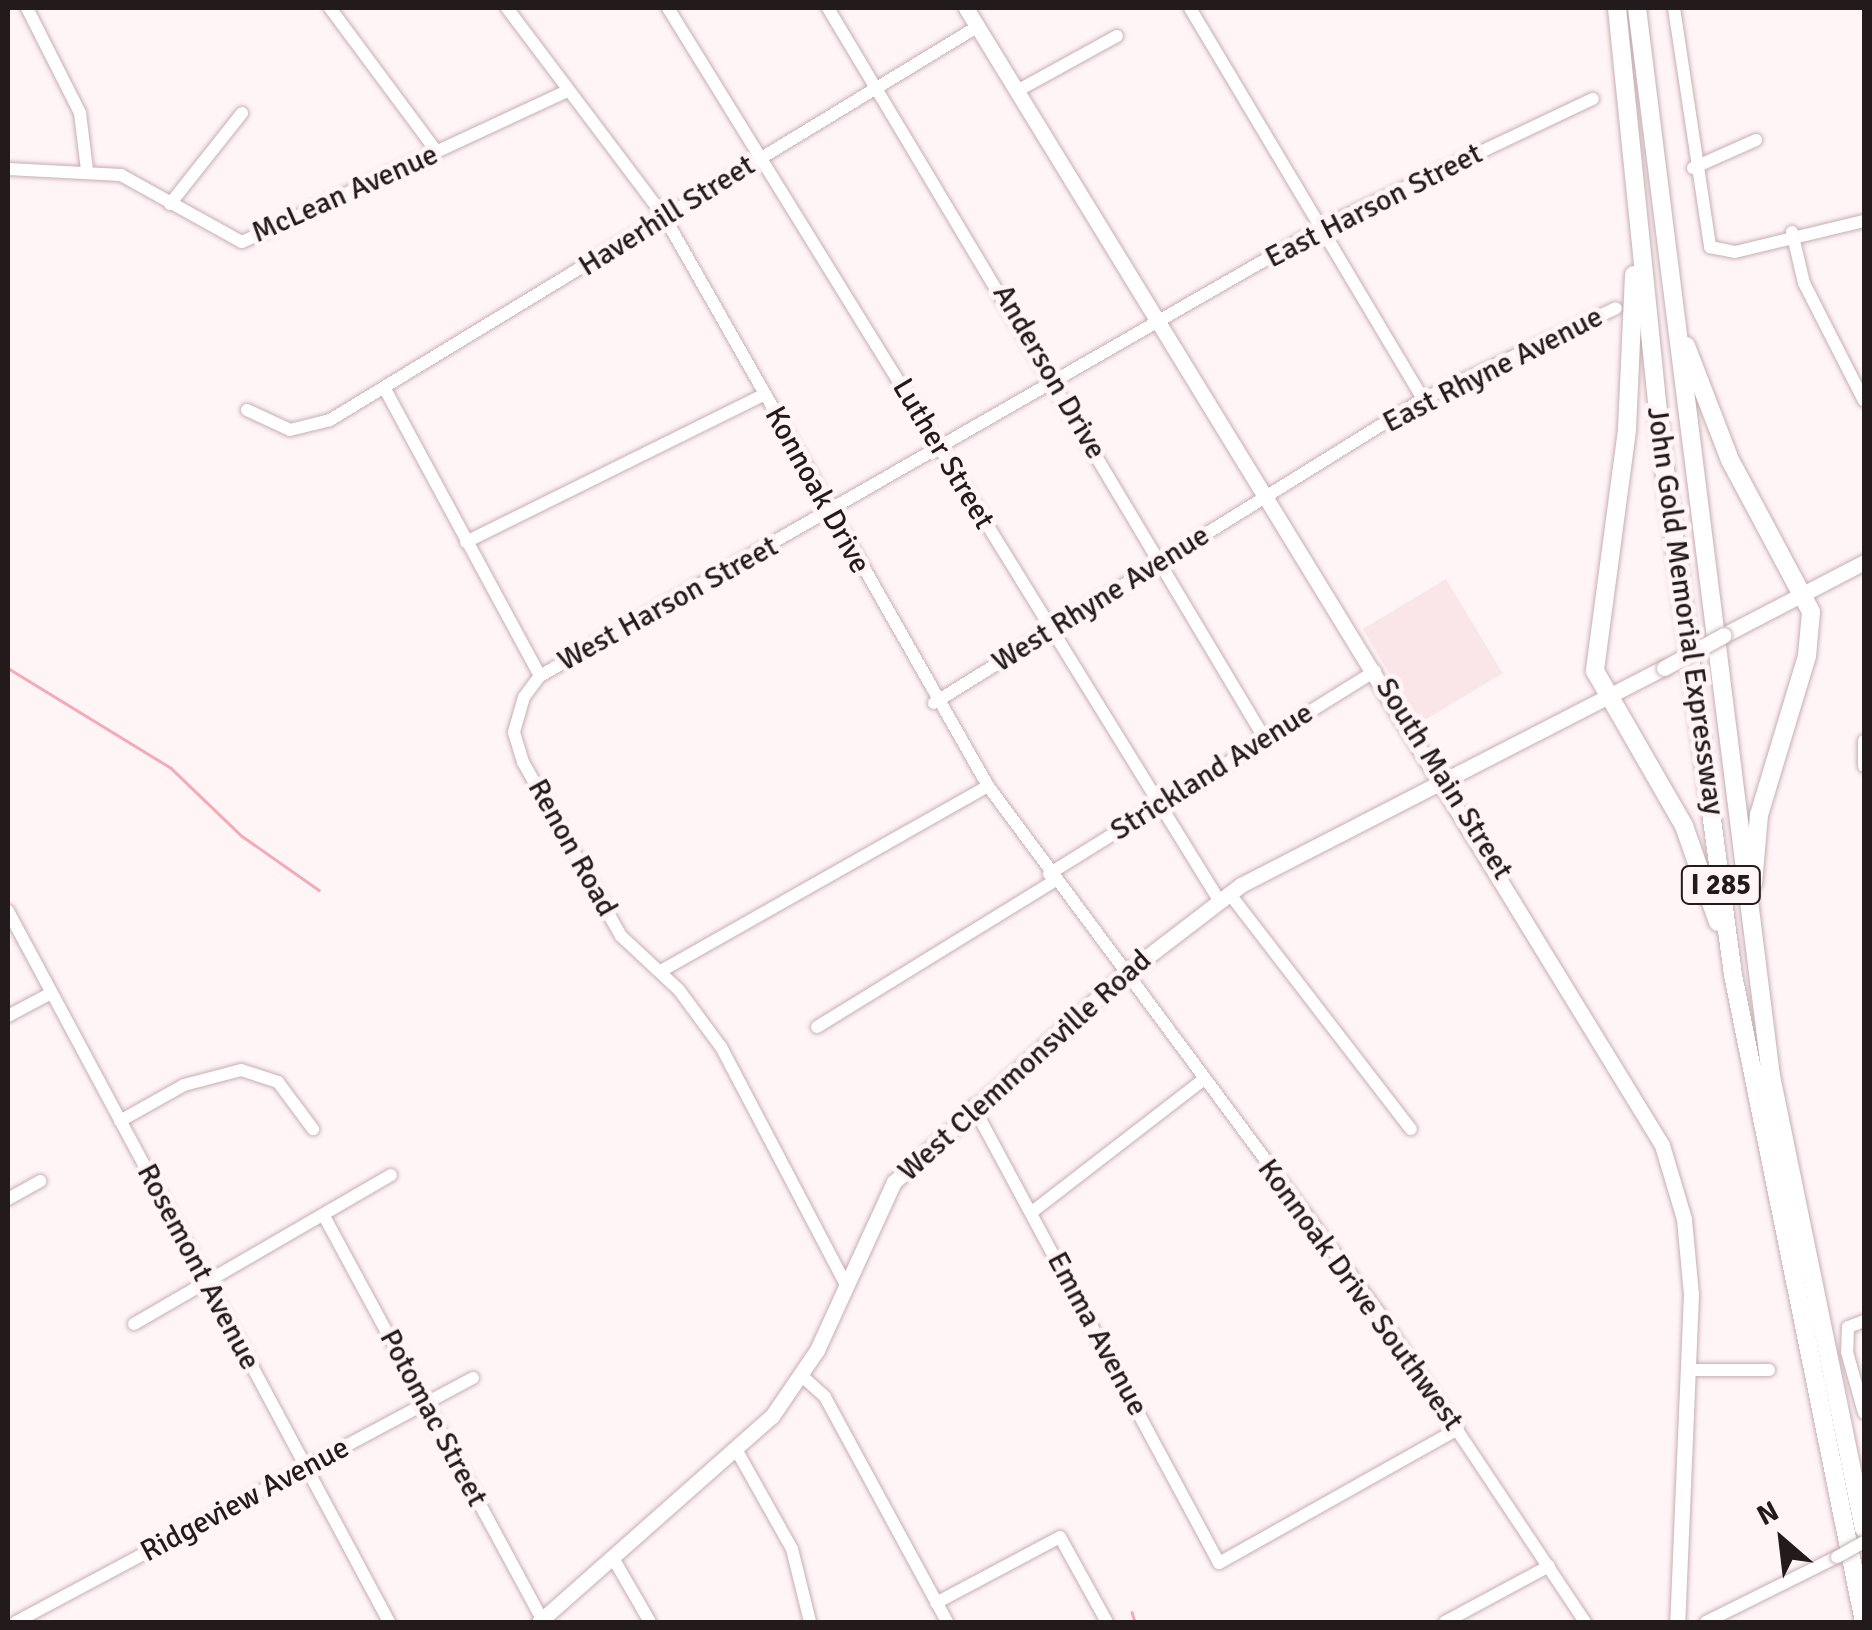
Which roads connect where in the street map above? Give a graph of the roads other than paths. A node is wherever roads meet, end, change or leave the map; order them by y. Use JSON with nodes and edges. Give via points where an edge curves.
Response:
{"nodes":[{"id":1,"x":27,"y":8,"type":"edge"},
{"id":2,"x":330,"y":8,"type":"edge"},
{"id":3,"x":507,"y":8,"type":"edge"},
{"id":4,"x":668,"y":8,"type":"edge"},
{"id":5,"x":828,"y":8,"type":"edge"},
{"id":6,"x":966,"y":8,"type":"edge"},
{"id":7,"x":1190,"y":8,"type":"edge"},
{"id":8,"x":1618,"y":8,"type":"edge"},
{"id":9,"x":1637,"y":8,"type":"edge"},
{"id":10,"x":1674,"y":8,"type":"edge"},
{"id":11,"x":978,"y":27,"type":"junction"},
{"id":12,"x":1117,"y":36,"type":"dead end"},
{"id":13,"x":878,"y":86,"type":"junction"},
{"id":14,"x":567,"y":91,"type":"junction"},
{"id":15,"x":1018,"y":92,"type":"junction"},
{"id":16,"x":1593,"y":99,"type":"dead end"},
{"id":17,"x":1647,"y":104,"type":"junction"},
{"id":18,"x":242,"y":113,"type":"dead end"},
{"id":19,"x":1631,"y":139,"type":"junction"},
{"id":20,"x":1756,"y":140,"type":"dead end"},
{"id":21,"x":437,"y":152,"type":"junction"},
{"id":22,"x":761,"y":158,"type":"junction"},
{"id":23,"x":1694,"y":168,"type":"junction"},
{"id":24,"x":8,"y":169,"type":"edge"},
{"id":25,"x":86,"y":170,"type":"junction"},
{"id":26,"x":170,"y":204,"type":"junction"},
{"id":27,"x":665,"y":218,"type":"junction"},
{"id":28,"x":1864,"y":221,"type":"edge"},
{"id":29,"x":1326,"y":225,"type":"junction"},
{"id":30,"x":1792,"y":232,"type":"junction"},
{"id":31,"x":1616,"y":308,"type":"dead end"},
{"id":32,"x":1160,"y":322,"type":"junction"},
{"id":33,"x":1058,"y":379,"type":"junction"},
{"id":34,"x":386,"y":391,"type":"junction"},
{"id":35,"x":764,"y":395,"type":"junction"},
{"id":36,"x":1423,"y":399,"type":"junction"},
{"id":37,"x":1864,"y":401,"type":"edge"},
{"id":38,"x":248,"y":410,"type":"dead end"},
{"id":39,"x":940,"y":448,"type":"junction"},
{"id":40,"x":1268,"y":495,"type":"junction"},
{"id":41,"x":831,"y":512,"type":"junction"},
{"id":42,"x":466,"y":542,"type":"junction"},
{"id":43,"x":1864,"y":562,"type":"edge"},
{"id":44,"x":1158,"y":564,"type":"junction"},
{"id":45,"x":1802,"y":594,"type":"junction"},
{"id":46,"x":1049,"y":632,"type":"junction"},
{"id":47,"x":1375,"y":671,"type":"junction"},
{"id":48,"x":540,"y":676,"type":"junction"},
{"id":49,"x":1610,"y":696,"type":"junction"},
{"id":50,"x":934,"y":703,"type":"junction"},
{"id":51,"x":1265,"y":739,"type":"junction"},
{"id":52,"x":1864,"y":741,"type":"edge"},
{"id":53,"x":1864,"y":766,"type":"edge"},
{"id":54,"x":1446,"y":780,"type":"junction"},
{"id":55,"x":988,"y":786,"type":"junction"},
{"id":56,"x":1156,"y":805,"type":"junction"},
{"id":57,"x":1052,"y":878,"type":"junction"},
{"id":58,"x":1224,"y":896,"type":"junction"},
{"id":59,"x":8,"y":911,"type":"edge"},
{"id":60,"x":1751,"y":934,"type":"junction"},
{"id":61,"x":661,"y":971,"type":"junction"},
{"id":62,"x":1734,"y":975,"type":"junction"},
{"id":63,"x":1121,"y":977,"type":"junction"},
{"id":64,"x":50,"y":993,"type":"junction"},
{"id":65,"x":8,"y":1016,"type":"edge"},
{"id":66,"x":817,"y":1027,"type":"dead end"},
{"id":67,"x":1203,"y":1080,"type":"junction"},
{"id":68,"x":973,"y":1106,"type":"junction"},
{"id":69,"x":120,"y":1121,"type":"junction"},
{"id":70,"x":313,"y":1129,"type":"dead end"},
{"id":71,"x":1410,"y":1129,"type":"dead end"},
{"id":72,"x":392,"y":1174,"type":"dead end"},
{"id":73,"x":40,"y":1181,"type":"dead end"},
{"id":74,"x":8,"y":1199,"type":"edge"},
{"id":75,"x":1032,"y":1212,"type":"junction"},
{"id":76,"x":324,"y":1216,"type":"junction"},
{"id":77,"x":203,"y":1278,"type":"junction"},
{"id":78,"x":844,"y":1283,"type":"junction"},
{"id":79,"x":1864,"y":1321,"type":"edge"},
{"id":80,"x":134,"y":1324,"type":"dead end"},
{"id":81,"x":1690,"y":1370,"type":"junction"},
{"id":82,"x":1769,"y":1370,"type":"dead end"},
{"id":83,"x":802,"y":1376,"type":"junction"},
{"id":84,"x":474,"y":1378,"type":"dead end"},
{"id":85,"x":424,"y":1403,"type":"junction"},
{"id":86,"x":1864,"y":1414,"type":"edge"},
{"id":87,"x":1458,"y":1429,"type":"junction"},
{"id":88,"x":737,"y":1451,"type":"junction"},
{"id":89,"x":306,"y":1468,"type":"junction"},
{"id":90,"x":1864,"y":1529,"type":"edge"},
{"id":91,"x":1864,"y":1542,"type":"edge"},
{"id":92,"x":613,"y":1558,"type":"junction"},
{"id":93,"x":1548,"y":1566,"type":"junction"},
{"id":94,"x":936,"y":1603,"type":"junction"},
{"id":95,"x":540,"y":1621,"type":"edge"},
{"id":96,"x":16,"y":1622,"type":"edge"},
{"id":97,"x":388,"y":1622,"type":"edge"},
{"id":98,"x":650,"y":1622,"type":"edge"},
{"id":99,"x":810,"y":1622,"type":"edge"},
{"id":100,"x":947,"y":1622,"type":"edge"},
{"id":101,"x":1108,"y":1622,"type":"edge"},
{"id":102,"x":1445,"y":1622,"type":"edge"},
{"id":103,"x":1585,"y":1622,"type":"edge"},
{"id":104,"x":1677,"y":1622,"type":"edge"},
{"id":105,"x":1706,"y":1622,"type":"edge"},
{"id":106,"x":1864,"y":1622,"type":"edge"}],
"edges":[{"from":1,"to":25,"type":"street","via":[[80,113]]},
{"from":2,"to":21,"type":"street"},
{"from":3,"to":14,"type":"street","name":"Konnoak Drive"},
{"from":4,"to":22,"type":"street","name":"Luther Street"},
{"from":5,"to":13,"type":"street","name":"Anderson Drive"},
{"from":6,"to":11,"type":"main road","name":"South Main Street"},
{"from":7,"to":29,"type":"street"},
{"from":8,"to":19,"type":"highway","name":"John Gold Memorial Expressway","number":"I 285"},
{"from":9,"to":17,"type":"highway","name":"John Gold Memorial Expressway","number":"I 285"},
{"from":10,"to":23,"type":"street"},
{"from":11,"to":13,"type":"street","name":"Haverhill Street"},
{"from":11,"to":15,"type":"main road","name":"South Main Street"},
{"from":12,"to":15,"type":"street"},
{"from":13,"to":22,"type":"street","name":"Haverhill Street"},
{"from":13,"to":33,"type":"street","name":"Anderson Drive"},
{"from":14,"to":21,"type":"street","name":"McLean Avenue"},
{"from":14,"to":27,"type":"street","name":"Konnoak Drive"},
{"from":15,"to":32,"type":"main road","name":"South Main Street"},
{"from":16,"to":29,"type":"street","name":"East Harson Street"},
{"from":17,"to":45,"type":"highway","via":[[1690,361]]},
{"from":17,"to":60,"type":"highway","name":"John Gold Memorial Expressway","number":"I 285"},
{"from":18,"to":26,"type":"street"},
{"from":19,"to":49,"type":"highway","via":[[1635,315],[1595,662]]},
{"from":19,"to":62,"type":"highway","name":"John Gold Memorial Expressway","number":"I 285","via":[[1662,449]]},
{"from":20,"to":23,"type":"street"},
{"from":21,"to":26,"type":"street","name":"McLean Avenue","via":[[242,242]]},
{"from":22,"to":27,"type":"street","name":"Haverhill Street"},
{"from":22,"to":39,"type":"street","name":"Luther Street"},
{"from":23,"to":30,"type":"street","via":[[1701,226],[1716,252]]},
{"from":24,"to":25,"type":"street","name":"McLean Avenue"},
{"from":25,"to":26,"type":"street","name":"McLean Avenue","via":[[121,175]]},
{"from":27,"to":34,"type":"street","name":"Haverhill Street"},
{"from":27,"to":35,"type":"street","name":"Konnoak Drive"},
{"from":28,"to":30,"type":"street"},
{"from":29,"to":32,"type":"street","name":"East Harson Street"},
{"from":29,"to":36,"type":"street"},
{"from":30,"to":37,"type":"street","via":[[1804,283]]},
{"from":31,"to":36,"type":"street","name":"East Rhyne Avenue"},
{"from":32,"to":33,"type":"street","name":"West Harson Street"},
{"from":32,"to":40,"type":"main road","name":"South Main Street"},
{"from":33,"to":39,"type":"street","name":"West Harson Street"},
{"from":33,"to":44,"type":"street","name":"Anderson Drive"},
{"from":34,"to":38,"type":"street","name":"Haverhill Street","via":[[298,431]]},
{"from":34,"to":42,"type":"street"},
{"from":35,"to":41,"type":"street","name":"Konnoak Drive"},
{"from":35,"to":42,"type":"street"},
{"from":36,"to":40,"type":"street","name":"East Rhyne Avenue"},
{"from":39,"to":41,"type":"street","name":"West Harson Street"},
{"from":39,"to":46,"type":"street","name":"Luther Street"},
{"from":40,"to":44,"type":"street","name":"West Rhyne Avenue"},
{"from":40,"to":47,"type":"main road","name":"South Main Street"},
{"from":41,"to":48,"type":"street","name":"West Harson Street"},
{"from":41,"to":50,"type":"street","name":"Konnoak Drive"},
{"from":42,"to":48,"type":"street"},
{"from":43,"to":45,"type":"main road","name":"West Clemmonsville Road"},
{"from":44,"to":46,"type":"street","name":"West Rhyne Avenue"},
{"from":44,"to":51,"type":"street","name":"Anderson Drive"},
{"from":45,"to":49,"type":"main road","name":"West Clemmonsville Road","bridge":true},
{"from":45,"to":60,"type":"highway","via":[[1811,612],[1808,656],[1760,815]]},
{"from":46,"to":50,"type":"street","name":"West Rhyne Avenue"},
{"from":46,"to":56,"type":"street","name":"Luther Street"},
{"from":47,"to":51,"type":"street","name":"Strickland Avenue"},
{"from":47,"to":54,"type":"main road","name":"South Main Street"},
{"from":48,"to":61,"type":"street","name":"Renon Road","via":[[519,705],[523,762],[621,936]]},
{"from":49,"to":54,"type":"main road","name":"West Clemmonsville Road"},
{"from":49,"to":62,"type":"highway","via":[[1684,826]]},
{"from":50,"to":55,"type":"street","name":"Konnoak Drive"},
{"from":51,"to":56,"type":"street","name":"Strickland Avenue"},
{"from":52,"to":53,"type":"street"},
{"from":54,"to":58,"type":"main road","name":"West Clemmonsville Road"},
{"from":54,"to":81,"type":"main road","name":"South Main Street","via":[[1662,1144],[1687,1239]]},
{"from":55,"to":57,"type":"street","name":"Konnoak Drive"},
{"from":55,"to":61,"type":"street"},
{"from":56,"to":57,"type":"street","name":"Strickland Avenue"},
{"from":56,"to":58,"type":"street","name":"Luther Street"},
{"from":57,"to":63,"type":"street","name":"Konnoak Drive"},
{"from":57,"to":66,"type":"street","name":"Strickland Avenue"},
{"from":58,"to":63,"type":"main road","name":"West Clemmonsville Road"},
{"from":58,"to":71,"type":"street","name":"Luther Street"},
{"from":59,"to":64,"type":"street","name":"Rosemont Avenue"},
{"from":60,"to":90,"type":"highway","name":"John Gold Memorial Expressway","number":"I 285","via":[[1810,1282]]},
{"from":61,"to":78,"type":"street","name":"Renon Road","via":[[721,1047]]},
{"from":62,"to":106,"type":"highway","name":"John Gold Memorial Expressway","number":"I 285"},
{"from":63,"to":67,"type":"street","name":"Konnoak Drive Southwest"},
{"from":63,"to":68,"type":"main road","name":"West Clemmonsville Road"},
{"from":64,"to":65,"type":"street"},
{"from":64,"to":69,"type":"street","name":"Rosemont Avenue"},
{"from":67,"to":75,"type":"street"},
{"from":67,"to":87,"type":"street","name":"Konnoak Drive Southwest"},
{"from":68,"to":75,"type":"street","name":"Emma Avenue"},
{"from":68,"to":78,"type":"main road","name":"West Clemmonsville Road","via":[[894,1182]]},
{"from":69,"to":70,"type":"street","via":[[184,1085],[241,1070],[278,1082]]},
{"from":69,"to":77,"type":"street","name":"Rosemont Avenue"},
{"from":72,"to":76,"type":"street"},
{"from":73,"to":74,"type":"street"},
{"from":75,"to":87,"type":"street","name":"Emma Avenue","via":[[1219,1563]]},
{"from":76,"to":77,"type":"street"},
{"from":76,"to":85,"type":"street","name":"Potomac Street"},
{"from":77,"to":80,"type":"street"},
{"from":77,"to":89,"type":"street","name":"Rosemont Avenue"},
{"from":78,"to":83,"type":"main road","name":"West Clemmonsville Road"},
{"from":79,"to":86,"type":"street","via":[[1848,1326]]},
{"from":81,"to":82,"type":"street"},
{"from":81,"to":104,"type":"main road","name":"South Main Street"},
{"from":83,"to":88,"type":"main road","name":"West Clemmonsville Road"},
{"from":83,"to":94,"type":"street","via":[[826,1397]]},
{"from":84,"to":85,"type":"street","name":"Ridgeview Avenue"},
{"from":85,"to":89,"type":"street","name":"Ridgeview Avenue"},
{"from":85,"to":95,"type":"street","name":"Potomac Street"},
{"from":87,"to":93,"type":"street","name":"Konnoak Drive Southwest"},
{"from":88,"to":92,"type":"main road","name":"West Clemmonsville Road"},
{"from":88,"to":99,"type":"street","via":[[792,1549]]},
{"from":89,"to":96,"type":"street","name":"Ridgeview Avenue"},
{"from":89,"to":97,"type":"street","name":"Rosemont Avenue"},
{"from":91,"to":105,"type":"street","bridge":true},
{"from":92,"to":95,"type":"main road","name":"West Clemmonsville Road"},
{"from":92,"to":98,"type":"street"},
{"from":93,"to":102,"type":"street"},
{"from":93,"to":103,"type":"street","name":"Konnoak Drive Southwest"},
{"from":94,"to":100,"type":"street"},
{"from":94,"to":101,"type":"street","via":[[1060,1537]]}]}
